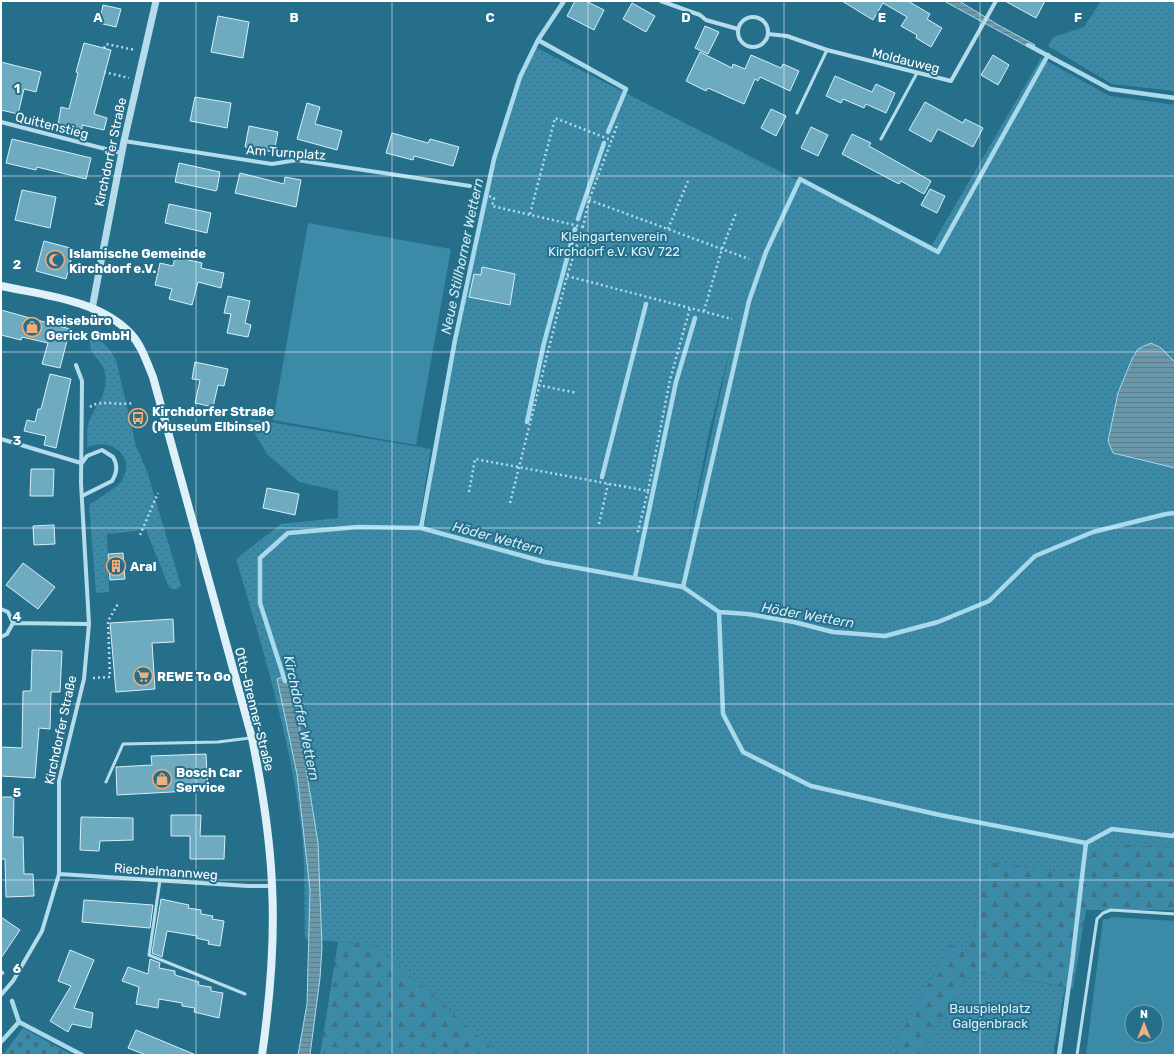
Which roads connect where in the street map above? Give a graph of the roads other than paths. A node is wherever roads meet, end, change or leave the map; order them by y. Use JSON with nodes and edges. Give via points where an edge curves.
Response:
{"nodes":[{"id":1,"x":156,"y":1,"type":"edge"},
{"id":2,"x":661,"y":1,"type":"edge"},
{"id":3,"x":996,"y":1,"type":"edge"},
{"id":4,"x":738,"y":29,"type":"junction"},
{"id":5,"x":768,"y":34,"type":"junction"},
{"id":6,"x":827,"y":50,"type":"junction"},
{"id":7,"x":917,"y":73,"type":"junction"},
{"id":8,"x":797,"y":112,"type":"dead end"},
{"id":9,"x":1,"y":122,"type":"edge"},
{"id":10,"x":882,"y":139,"type":"dead end"},
{"id":11,"x":124,"y":141,"type":"junction"},
{"id":12,"x":121,"y":153,"type":"junction"},
{"id":13,"x":470,"y":186,"type":"dead end"},
{"id":14,"x":1,"y":286,"type":"edge"},
{"id":15,"x":92,"y":309,"type":"junction"},
{"id":16,"x":76,"y":365,"type":"dead end"},
{"id":17,"x":1,"y":439,"type":"edge"},
{"id":18,"x":81,"y":463,"type":"junction"},
{"id":19,"x":82,"y":496,"type":"junction"},
{"id":20,"x":1,"y":608,"type":"edge"},
{"id":21,"x":12,"y":623,"type":"junction"},
{"id":22,"x":89,"y":624,"type":"junction"},
{"id":23,"x":1,"y":637,"type":"edge"},
{"id":24,"x":252,"y":738,"type":"junction"},
{"id":25,"x":106,"y":782,"type":"dead end"},
{"id":26,"x":59,"y":874,"type":"junction"},
{"id":27,"x":160,"y":880,"type":"junction"},
{"id":28,"x":272,"y":886,"type":"junction"},
{"id":29,"x":1175,"y":914,"type":"edge"},
{"id":30,"x":245,"y":994,"type":"dead end"},
{"id":31,"x":1,"y":995,"type":"edge"},
{"id":32,"x":262,"y":1055,"type":"edge"},
{"id":33,"x":1077,"y":1055,"type":"edge"}],
"edges":[{"from":1,"to":11,"type":"street","name":"Kirchdorfer Straße"},
{"from":2,"to":4,"type":"street","via":[[700,15],[706,20]]},
{"from":3,"to":7,"type":"street","name":"Moldauweg","via":[[950,81]]},
{"from":4,"to":5,"type":"street","via":[[743,20],[754,17],[765,22]]},
{"from":4,"to":5,"type":"street","via":[[741,41],[751,47],[762,44]]},
{"from":5,"to":6,"type":"street","name":"Moldauweg","via":[[787,36]]},
{"from":6,"to":7,"type":"street","name":"Moldauweg"},
{"from":6,"to":8,"type":"lane"},
{"from":7,"to":10,"type":"lane"},
{"from":9,"to":12,"type":"street","name":"Quittenstieg"},
{"from":11,"to":12,"type":"street","name":"Kirchdorfer Straße"},
{"from":11,"to":13,"type":"street","name":"Am Turnplatz","via":[[272,164],[297,160]]},
{"from":12,"to":15,"type":"street","name":"Kirchdorfer Straße"},
{"from":14,"to":15,"type":"main road","name":"Otto-Brenner-Straße"},
{"from":15,"to":24,"type":"main road","name":"Otto-Brenner-Straße","via":[[113,319],[131,334],[142,351],[153,377]]},
{"from":16,"to":18,"type":"street","name":"Kirchdorfer Straße","via":[[82,381]]},
{"from":17,"to":18,"type":"street"},
{"from":18,"to":19,"type":"street","name":"Kirchdorfer Straße"},
{"from":18,"to":19,"type":"street","via":[[87,456],[102,450],[113,457],[116,465],[112,481]]},
{"from":19,"to":22,"type":"street","name":"Kirchdorfer Straße"},
{"from":20,"to":21,"type":"street","via":[[8,612]]},
{"from":21,"to":22,"type":"street"},
{"from":21,"to":23,"type":"street","via":[[7,634]]},
{"from":22,"to":26,"type":"street","name":"Kirchdorfer Straße","via":[[84,679],[59,781]]},
{"from":24,"to":25,"type":"lane","via":[[218,742],[123,744]]},
{"from":24,"to":28,"type":"main road","name":"Otto-Brenner-Straße","via":[[264,808]]},
{"from":26,"to":27,"type":"street","name":"Riechelmannweg"},
{"from":26,"to":31,"type":"street","name":"Kirchdorfer Straße","via":[[42,930],[13,981]]},
{"from":27,"to":28,"type":"street","name":"Riechelmannweg"},
{"from":27,"to":30,"type":"lane","via":[[149,955]]},
{"from":28,"to":32,"type":"main road","name":"Otto-Brenner-Straße","via":[[270,970]]},
{"from":29,"to":33,"type":"lane","via":[[1111,910],[1097,919]]}]}
